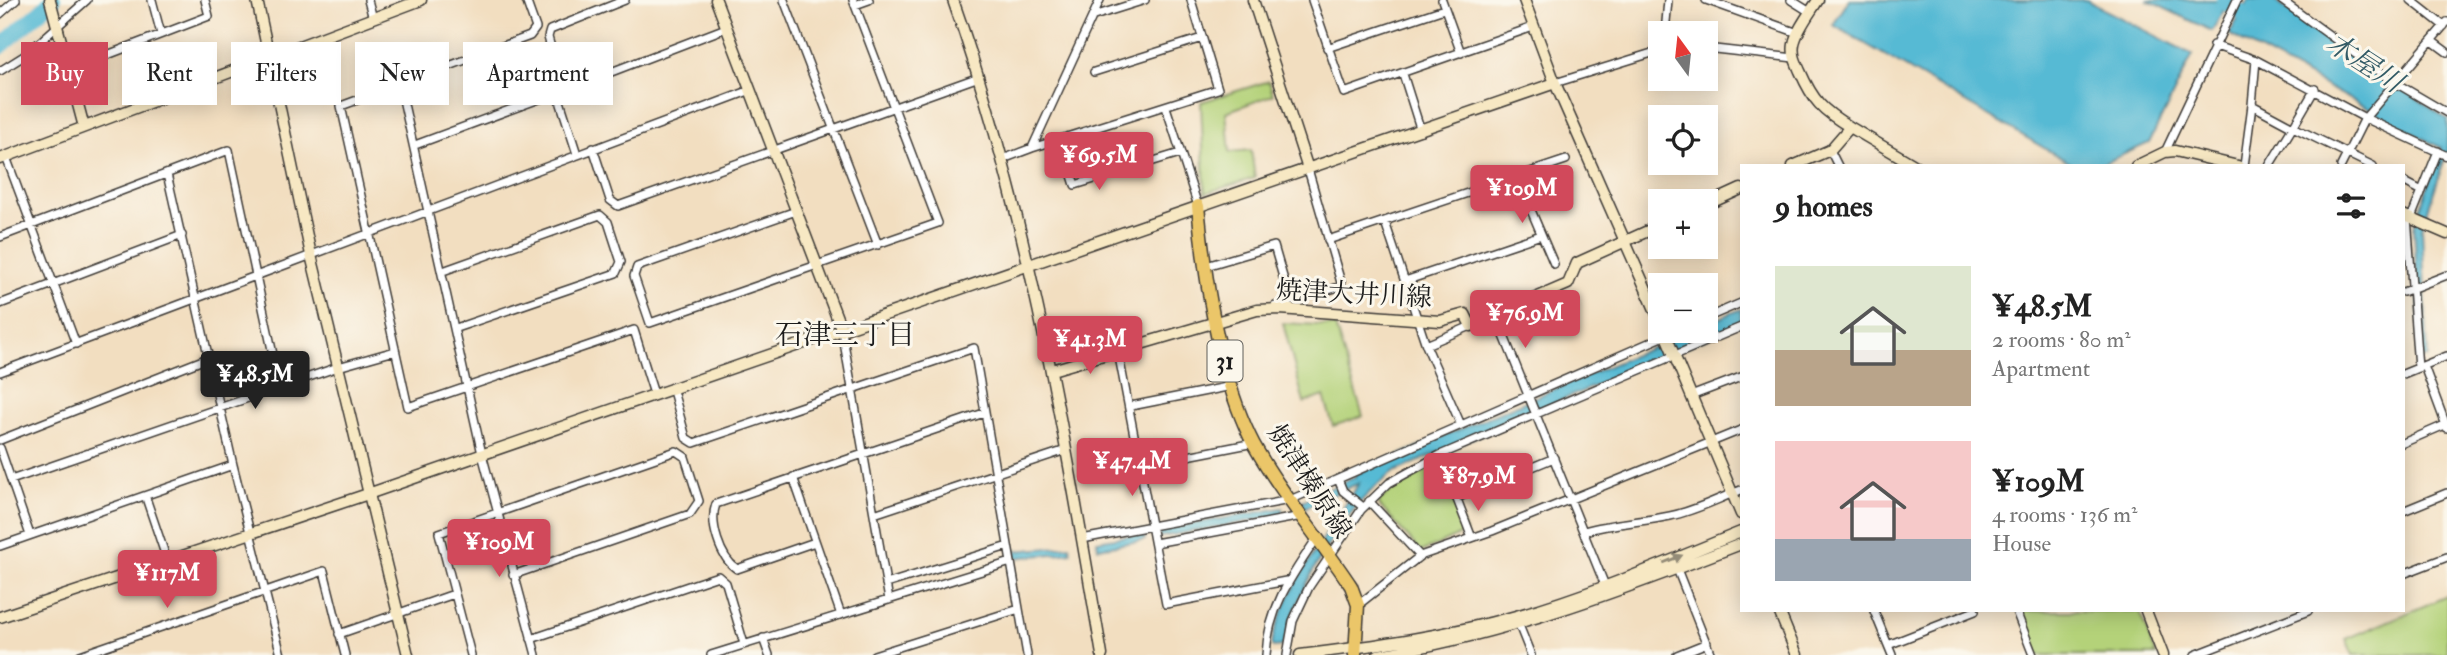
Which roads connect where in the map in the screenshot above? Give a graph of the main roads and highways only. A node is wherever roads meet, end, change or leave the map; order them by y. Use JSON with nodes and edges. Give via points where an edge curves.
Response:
{"nodes":[{"id":1,"x":1198,"y":206,"type":"road end"},
{"id":2,"x":1355,"y":652,"type":"edge"}],
"edges":[{"from":1,"to":2,"type":"main road","name":"焼津榛原線","number":"31","via":[[1216,323],[1232,386],[1254,443],[1351,586],[1358,605]]}]}
